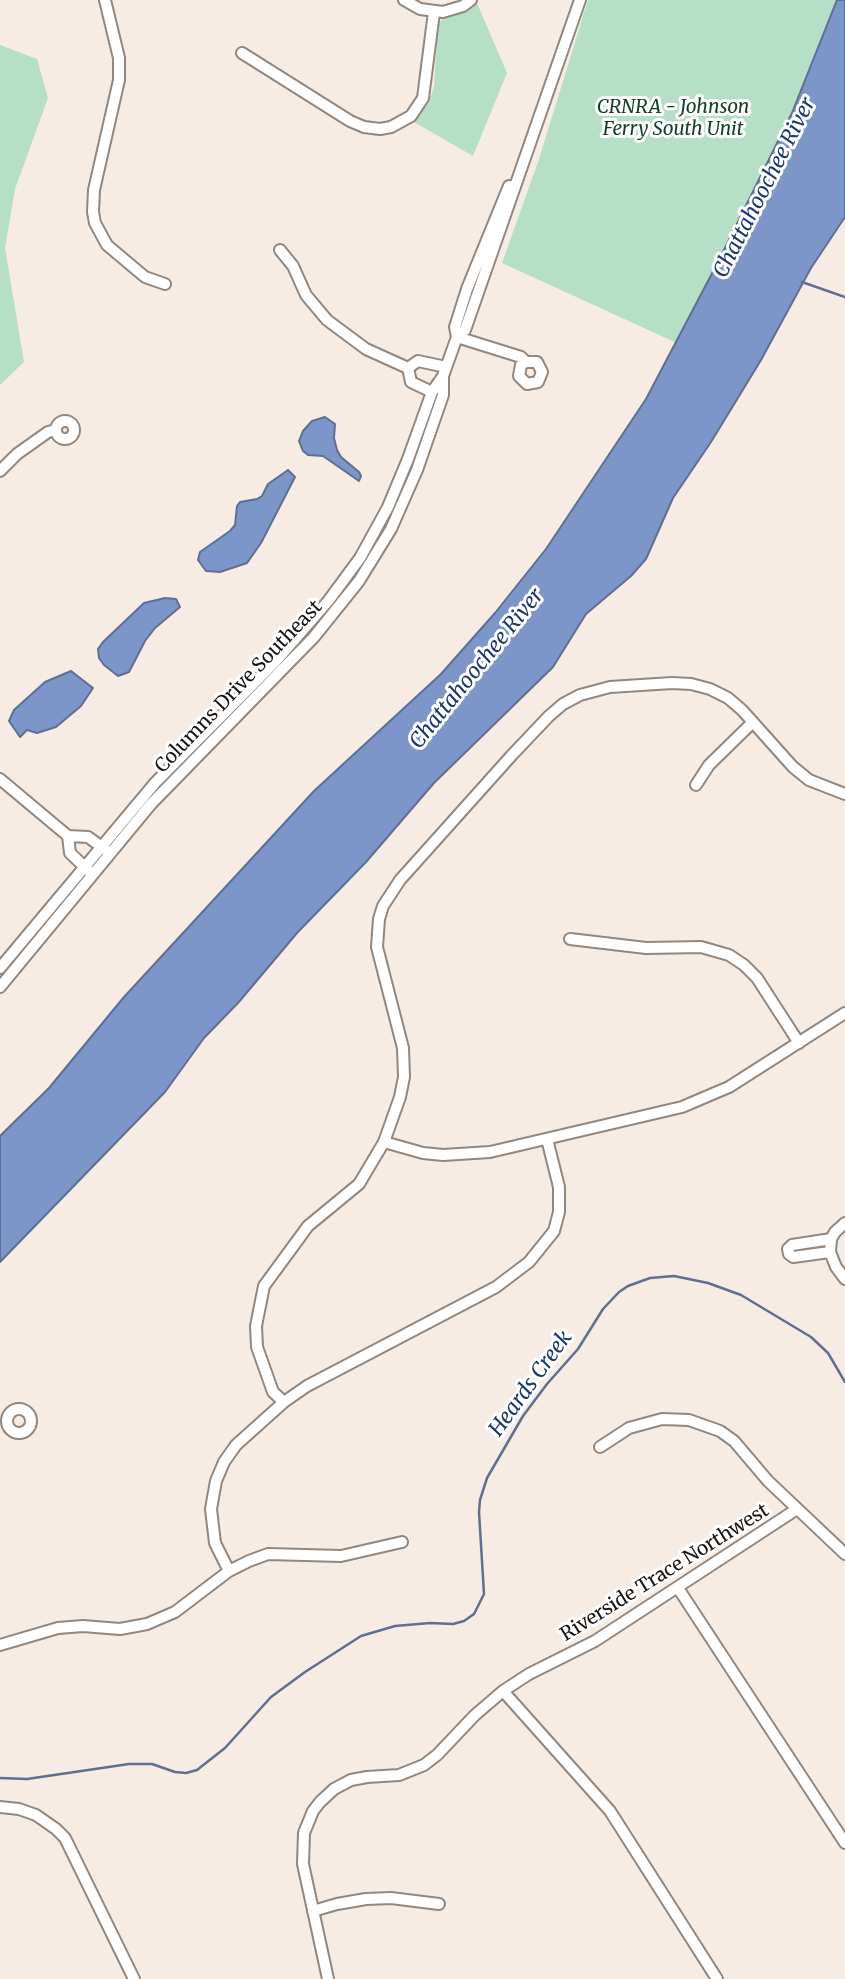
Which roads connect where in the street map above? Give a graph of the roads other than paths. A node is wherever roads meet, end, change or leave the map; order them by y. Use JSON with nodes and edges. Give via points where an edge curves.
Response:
{"nodes":[{"id":1,"x":105,"y":0,"type":"edge"},
{"id":2,"x":404,"y":0,"type":"edge"},
{"id":3,"x":471,"y":0,"type":"edge"},
{"id":4,"x":580,"y":0,"type":"edge"},
{"id":5,"x":434,"y":12,"type":"junction"},
{"id":6,"x":242,"y":53,"type":"dead end"},
{"id":7,"x":280,"y":250,"type":"dead end"},
{"id":8,"x":165,"y":284,"type":"dead end"},
{"id":9,"x":457,"y":337,"type":"junction"},
{"id":10,"x":526,"y":362,"type":"dead end"},
{"id":11,"x":408,"y":368,"type":"junction"},
{"id":12,"x":444,"y":372,"type":"junction"},
{"id":13,"x":432,"y":392,"type":"junction"},
{"id":14,"x":56,"y":430,"type":"dead end"},
{"id":15,"x":0,"y":471,"type":"edge"},
{"id":16,"x":753,"y":722,"type":"junction"},
{"id":17,"x":0,"y":779,"type":"edge"},
{"id":18,"x":696,"y":785,"type":"dead end"},
{"id":19,"x":845,"y":794,"type":"edge"},
{"id":20,"x":68,"y":836,"type":"junction"},
{"id":21,"x":106,"y":850,"type":"junction"},
{"id":22,"x":89,"y":871,"type":"junction"},
{"id":23,"x":570,"y":939,"type":"dead end"},
{"id":24,"x":0,"y":968,"type":"edge"},
{"id":25,"x":0,"y":987,"type":"edge"},
{"id":26,"x":845,"y":1013,"type":"edge"},
{"id":27,"x":799,"y":1043,"type":"junction"},
{"id":28,"x":547,"y":1139,"type":"junction"},
{"id":29,"x":383,"y":1142,"type":"junction"},
{"id":30,"x":845,"y":1223,"type":"edge"},
{"id":31,"x":831,"y":1239,"type":"junction"},
{"id":32,"x":830,"y":1252,"type":"junction"},
{"id":33,"x":845,"y":1279,"type":"edge"},
{"id":34,"x":284,"y":1402,"type":"junction"},
{"id":35,"x":600,"y":1447,"type":"dead end"},
{"id":36,"x":797,"y":1509,"type":"junction"},
{"id":37,"x":401,"y":1542,"type":"dead end"},
{"id":38,"x":845,"y":1554,"type":"edge"},
{"id":39,"x":229,"y":1571,"type":"junction"},
{"id":40,"x":678,"y":1588,"type":"junction"},
{"id":41,"x":0,"y":1645,"type":"edge"},
{"id":42,"x":503,"y":1691,"type":"junction"},
{"id":43,"x":0,"y":1807,"type":"edge"},
{"id":44,"x":845,"y":1843,"type":"edge"},
{"id":45,"x":439,"y":1904,"type":"dead end"},
{"id":46,"x":313,"y":1911,"type":"junction"},
{"id":47,"x":134,"y":1979,"type":"edge"},
{"id":48,"x":328,"y":1979,"type":"edge"},
{"id":49,"x":717,"y":1979,"type":"edge"}],
"edges":[{"from":1,"to":8,"type":"street","via":[[117,48],[119,80],[94,190],[95,223],[107,245],[145,277]]},
{"from":2,"to":5,"type":"street"},
{"from":3,"to":5,"type":"street"},
{"from":4,"to":9,"type":"street","name":"Columns Drive Southeast","via":[[465,330]]},
{"from":5,"to":6,"type":"street","via":[[423,98],[411,116],[391,127],[364,127],[350,121]]},
{"from":7,"to":11,"type":"street","via":[[327,320],[366,348]]},
{"from":9,"to":10,"type":"street","via":[[521,356]]},
{"from":9,"to":12,"type":"street","name":"Columns Drive Southeast"},
{"from":11,"to":12,"type":"street","via":[[418,361]]},
{"from":11,"to":13,"type":"street","via":[[411,382]]},
{"from":12,"to":13,"type":"street","name":"Columns Drive Southeast"},
{"from":12,"to":21,"type":"street","name":"Columns Drive Southeast","via":[[443,395],[417,470],[391,529],[359,581],[325,625]]},
{"from":13,"to":21,"type":"street","name":"Columns Drive Southeast","via":[[388,507],[344,580],[276,661],[155,783]]},
{"from":14,"to":15,"type":"street","via":[[17,454]]},
{"from":16,"to":18,"type":"street","via":[[709,765]]},
{"from":16,"to":19,"type":"street","via":[[809,780]]},
{"from":16,"to":29,"type":"street","via":[[728,698],[691,684],[610,687],[580,695],[549,716],[400,880],[383,906],[377,935],[404,1059],[400,1097]]},
{"from":17,"to":20,"type":"street"},
{"from":20,"to":21,"type":"street","via":[[88,837]]},
{"from":20,"to":22,"type":"street","via":[[70,853]]},
{"from":21,"to":22,"type":"street","name":"Columns Drive Southeast"},
{"from":22,"to":24,"type":"street","name":"Columns Drive Southeast"},
{"from":22,"to":25,"type":"street","name":"Columns Drive Southeast"},
{"from":23,"to":27,"type":"street","via":[[646,948],[701,947],[729,955],[757,978]]},
{"from":26,"to":27,"type":"street"},
{"from":27,"to":28,"type":"street","via":[[699,1102]]},
{"from":28,"to":29,"type":"street","via":[[460,1155],[423,1153]]},
{"from":28,"to":34,"type":"street","via":[[559,1187],[559,1212],[554,1231],[529,1262],[496,1287],[331,1372]]},
{"from":29,"to":34,"type":"street","via":[[359,1184],[308,1226],[264,1286],[257,1347],[273,1392]]},
{"from":30,"to":31,"type":"street"},
{"from":31,"to":32,"type":"street"},
{"from":31,"to":32,"type":"street","via":[[788,1249],[793,1257]]},
{"from":32,"to":33,"type":"street"},
{"from":34,"to":39,"type":"street","via":[[236,1445],[216,1481],[212,1531]]},
{"from":35,"to":36,"type":"street","via":[[648,1421],[675,1418],[701,1423],[734,1441]]},
{"from":36,"to":38,"type":"street"},
{"from":36,"to":40,"type":"street","name":"Riverside Trace Northwest"},
{"from":37,"to":39,"type":"street","via":[[341,1556],[268,1554]]},
{"from":39,"to":41,"type":"street","via":[[174,1612],[147,1624],[120,1629],[58,1628]]},
{"from":40,"to":42,"type":"street","name":"Riverside Trace Northwest","via":[[595,1642]]},
{"from":40,"to":44,"type":"street"},
{"from":42,"to":46,"type":"street","name":"Riverside Trace Northwest","via":[[424,1765],[399,1775],[351,1780],[320,1802],[307,1822],[302,1845]]},
{"from":42,"to":49,"type":"street","via":[[610,1811]]},
{"from":43,"to":47,"type":"street","via":[[36,1815],[65,1838]]},
{"from":45,"to":46,"type":"street","via":[[366,1899]]},
{"from":46,"to":48,"type":"street","name":"Riverside Trace Northwest"}]}
